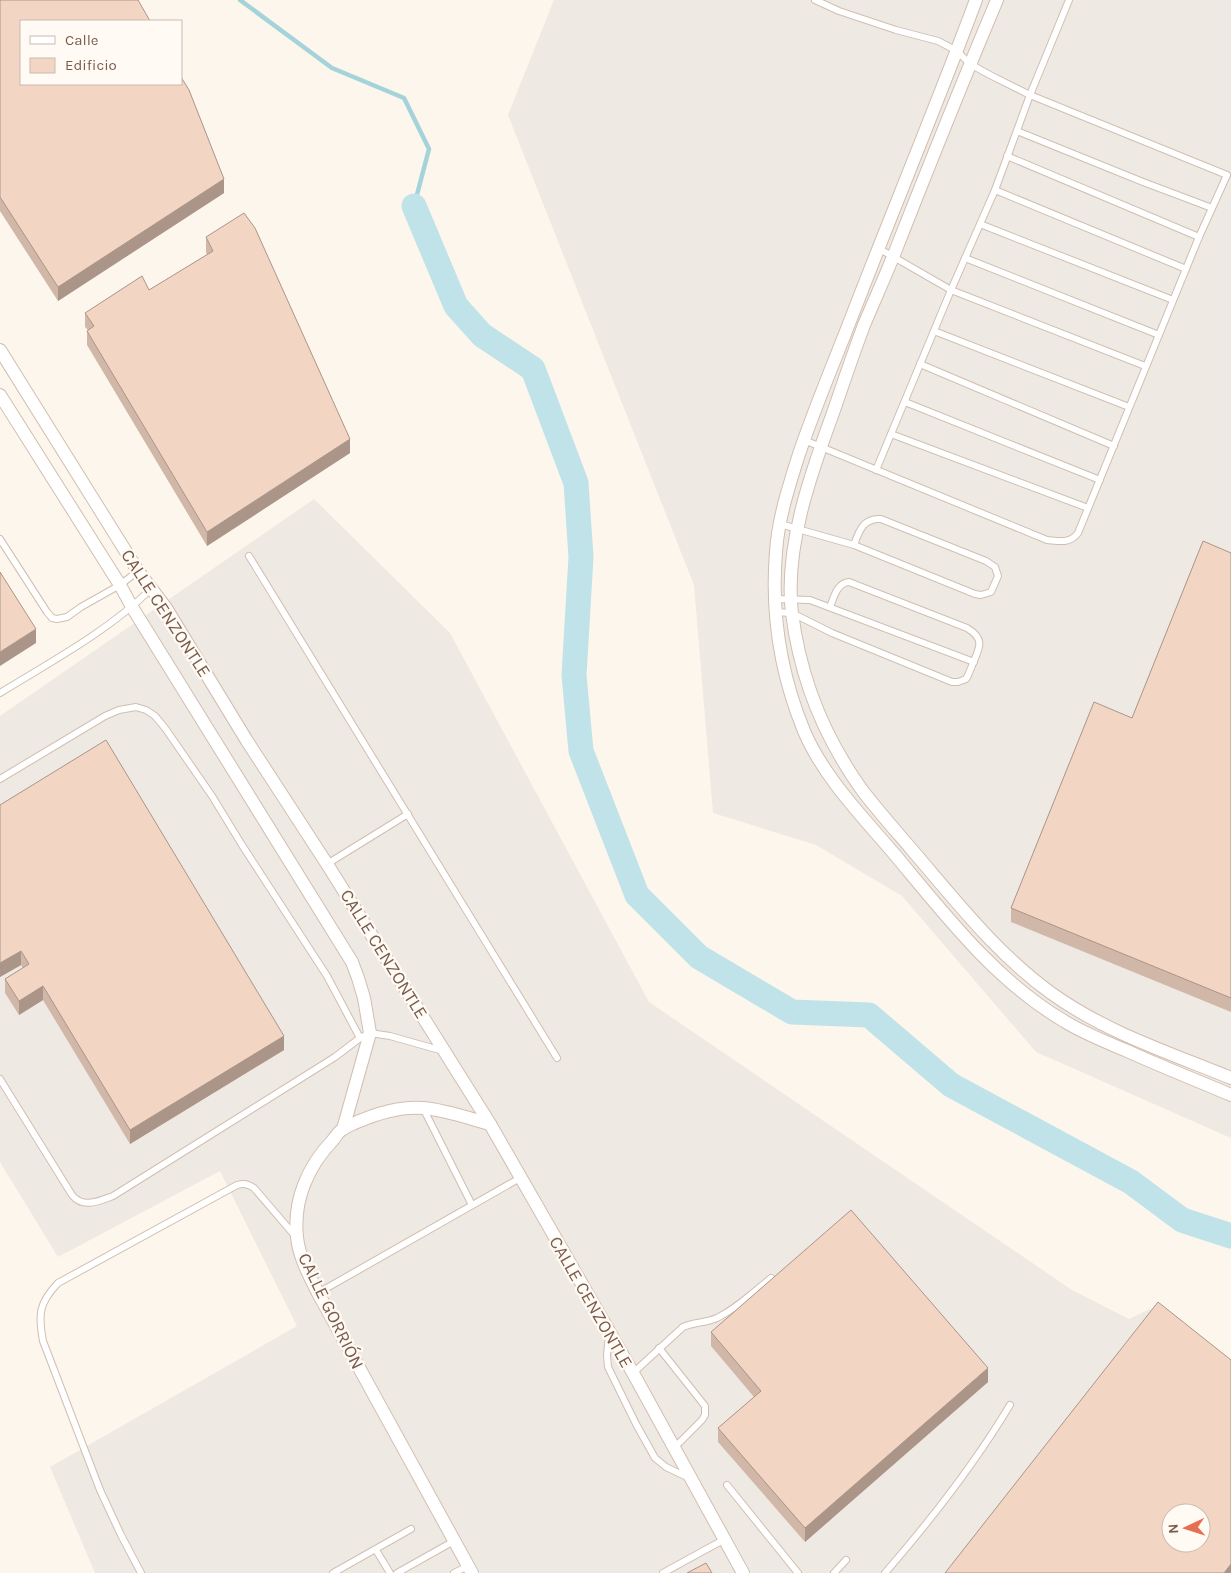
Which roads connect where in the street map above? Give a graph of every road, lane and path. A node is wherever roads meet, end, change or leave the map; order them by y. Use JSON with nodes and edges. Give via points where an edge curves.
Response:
{"nodes":[{"id":1,"x":815,"y":0,"type":"edge"},
{"id":2,"x":976,"y":0,"type":"edge"},
{"id":3,"x":997,"y":0,"type":"edge"},
{"id":4,"x":1069,"y":0,"type":"edge"},
{"id":5,"x":957,"y":51,"type":"junction"},
{"id":6,"x":970,"y":64,"type":"junction"},
{"id":7,"x":1030,"y":95,"type":"junction"},
{"id":8,"x":1017,"y":131,"type":"junction"},
{"id":9,"x":1007,"y":156,"type":"junction"},
{"id":10,"x":1231,"y":166,"type":"edge"},
{"id":11,"x":1227,"y":174,"type":"junction"},
{"id":12,"x":995,"y":190,"type":"junction"},
{"id":13,"x":1212,"y":208,"type":"junction"},
{"id":14,"x":980,"y":224,"type":"junction"},
{"id":15,"x":1199,"y":237,"type":"junction"},
{"id":16,"x":878,"y":248,"type":"junction"},
{"id":17,"x":893,"y":256,"type":"junction"},
{"id":18,"x":965,"y":258,"type":"junction"},
{"id":19,"x":1186,"y":269,"type":"junction"},
{"id":20,"x":952,"y":290,"type":"junction"},
{"id":21,"x":1173,"y":300,"type":"junction"},
{"id":22,"x":934,"y":331,"type":"junction"},
{"id":23,"x":1159,"y":335,"type":"junction"},
{"id":24,"x":0,"y":350,"type":"edge"},
{"id":25,"x":920,"y":364,"type":"junction"},
{"id":26,"x":1145,"y":366,"type":"junction"},
{"id":27,"x":0,"y":395,"type":"edge"},
{"id":28,"x":905,"y":402,"type":"junction"},
{"id":29,"x":1129,"y":407,"type":"junction"},
{"id":30,"x":891,"y":434,"type":"junction"},
{"id":31,"x":804,"y":440,"type":"junction"},
{"id":32,"x":1114,"y":446,"type":"junction"},
{"id":33,"x":820,"y":448,"type":"junction"},
{"id":34,"x":876,"y":470,"type":"junction"},
{"id":35,"x":1100,"y":480,"type":"junction"},
{"id":36,"x":1088,"y":508,"type":"junction"},
{"id":37,"x":780,"y":524,"type":"junction"},
{"id":38,"x":798,"y":528,"type":"junction"},
{"id":39,"x":0,"y":539,"type":"edge"},
{"id":40,"x":854,"y":545,"type":"junction"},
{"id":41,"x":250,"y":556,"type":"dead end"},
{"id":42,"x":138,"y":571,"type":"junction"},
{"id":43,"x":120,"y":585,"type":"junction"},
{"id":44,"x":151,"y":589,"type":"junction"},
{"id":45,"x":775,"y":599,"type":"junction"},
{"id":46,"x":791,"y":599,"type":"junction"},
{"id":47,"x":830,"y":606,"type":"junction"},
{"id":48,"x":132,"y":607,"type":"junction"},
{"id":49,"x":775,"y":612,"type":"junction"},
{"id":50,"x":792,"y":613,"type":"junction"},
{"id":51,"x":974,"y":662,"type":"junction"},
{"id":52,"x":0,"y":693,"type":"edge"},
{"id":53,"x":0,"y":779,"type":"edge"},
{"id":54,"x":408,"y":814,"type":"junction"},
{"id":55,"x":327,"y":864,"type":"junction"},
{"id":56,"x":365,"y":1035,"type":"junction"},
{"id":57,"x":444,"y":1052,"type":"junction"},
{"id":58,"x":557,"y":1058,"type":"dead end"},
{"id":59,"x":1231,"y":1078,"type":"edge"},
{"id":60,"x":0,"y":1079,"type":"edge"},
{"id":61,"x":1231,"y":1095,"type":"edge"},
{"id":62,"x":423,"y":1108,"type":"junction"},
{"id":63,"x":490,"y":1124,"type":"junction"},
{"id":64,"x":343,"y":1129,"type":"junction"},
{"id":65,"x":520,"y":1178,"type":"junction"},
{"id":66,"x":472,"y":1205,"type":"junction"},
{"id":67,"x":297,"y":1238,"type":"junction"},
{"id":68,"x":771,"y":1278,"type":"edge"},
{"id":69,"x":318,"y":1293,"type":"junction"},
{"id":70,"x":609,"y":1333,"type":"junction"},
{"id":71,"x":659,"y":1348,"type":"junction"},
{"id":72,"x":632,"y":1373,"type":"junction"},
{"id":73,"x":1010,"y":1405,"type":"dead end"},
{"id":74,"x":674,"y":1448,"type":"junction"},
{"id":75,"x":692,"y":1480,"type":"junction"},
{"id":76,"x":727,"y":1485,"type":"dead end"},
{"id":77,"x":411,"y":1529,"type":"dead end"},
{"id":78,"x":725,"y":1539,"type":"junction"},
{"id":79,"x":454,"y":1542,"type":"junction"},
{"id":80,"x":376,"y":1550,"type":"junction"},
{"id":81,"x":846,"y":1560,"type":"dead end"},
{"id":82,"x":470,"y":1569,"type":"edge"},
{"id":83,"x":141,"y":1573,"type":"edge"},
{"id":84,"x":333,"y":1573,"type":"edge"},
{"id":85,"x":390,"y":1573,"type":"edge"},
{"id":86,"x":397,"y":1573,"type":"edge"},
{"id":87,"x":454,"y":1573,"type":"edge"},
{"id":88,"x":663,"y":1573,"type":"edge"},
{"id":89,"x":744,"y":1573,"type":"edge"},
{"id":90,"x":798,"y":1573,"type":"edge"},
{"id":91,"x":834,"y":1573,"type":"edge"},
{"id":92,"x":884,"y":1573,"type":"edge"}],
"edges":[{"from":1,"to":5,"type":"lane","via":[[839,11],[938,41]]},
{"from":2,"to":5,"type":"street"},
{"from":3,"to":6,"type":"street"},
{"from":4,"to":7,"type":"lane"},
{"from":5,"to":6,"type":"lane"},
{"from":5,"to":16,"type":"street"},
{"from":6,"to":7,"type":"lane"},
{"from":6,"to":17,"type":"street"},
{"from":7,"to":8,"type":"lane"},
{"from":7,"to":11,"type":"lane"},
{"from":8,"to":9,"type":"lane"},
{"from":8,"to":13,"type":"lane"},
{"from":9,"to":12,"type":"lane"},
{"from":9,"to":15,"type":"lane"},
{"from":10,"to":11,"type":"lane"},
{"from":11,"to":13,"type":"lane"},
{"from":12,"to":14,"type":"lane"},
{"from":12,"to":19,"type":"lane"},
{"from":13,"to":15,"type":"lane"},
{"from":14,"to":18,"type":"lane"},
{"from":14,"to":21,"type":"lane"},
{"from":15,"to":19,"type":"lane"},
{"from":16,"to":17,"type":"lane"},
{"from":16,"to":31,"type":"street"},
{"from":17,"to":20,"type":"lane"},
{"from":17,"to":33,"type":"street"},
{"from":18,"to":20,"type":"lane"},
{"from":18,"to":23,"type":"lane"},
{"from":19,"to":21,"type":"lane"},
{"from":20,"to":22,"type":"lane"},
{"from":20,"to":26,"type":"lane"},
{"from":21,"to":23,"type":"lane"},
{"from":22,"to":25,"type":"lane"},
{"from":22,"to":29,"type":"lane"},
{"from":23,"to":26,"type":"lane"},
{"from":24,"to":42,"type":"street","name":"CALLE CENZONTLE"},
{"from":25,"to":28,"type":"lane"},
{"from":25,"to":32,"type":"lane"},
{"from":26,"to":29,"type":"lane"},
{"from":27,"to":43,"type":"street","name":"CALLE CENZONTLE"},
{"from":28,"to":30,"type":"lane"},
{"from":28,"to":35,"type":"lane"},
{"from":29,"to":32,"type":"lane"},
{"from":30,"to":34,"type":"lane"},
{"from":30,"to":36,"type":"lane"},
{"from":31,"to":33,"type":"lane"},
{"from":31,"to":37,"type":"street"},
{"from":32,"to":35,"type":"lane"},
{"from":33,"to":34,"type":"lane"},
{"from":33,"to":38,"type":"street"},
{"from":34,"to":36,"type":"lane","via":[[1047,540],[1063,542],[1074,538]]},
{"from":35,"to":36,"type":"lane"},
{"from":37,"to":38,"type":"lane"},
{"from":37,"to":45,"type":"street"},
{"from":38,"to":40,"type":"lane"},
{"from":38,"to":46,"type":"street"},
{"from":39,"to":43,"type":"lane","via":[[52,618],[67,617]]},
{"from":40,"to":40,"type":"lane","via":[[975,594],[991,592],[998,576],[995,567],[986,560],[881,519],[864,523]]},
{"from":41,"to":54,"type":"lane"},
{"from":42,"to":43,"type":"lane"},
{"from":42,"to":44,"type":"street","name":"CALLE CENZONTLE"},
{"from":43,"to":48,"type":"street","name":"CALLE CENZONTLE"},
{"from":44,"to":48,"type":"lane"},
{"from":44,"to":55,"type":"street","name":"CALLE CENZONTLE"},
{"from":45,"to":46,"type":"lane"},
{"from":45,"to":49,"type":"street"},
{"from":46,"to":47,"type":"lane"},
{"from":46,"to":50,"type":"street"},
{"from":47,"to":51,"type":"lane"},
{"from":47,"to":51,"type":"lane","via":[[839,585],[845,582],[967,628],[977,636],[980,647]]},
{"from":48,"to":52,"type":"lane","via":[[81,644]]},
{"from":48,"to":56,"type":"street","name":"CALLE CENZONTLE","via":[[352,962],[364,998]]},
{"from":49,"to":50,"type":"lane"},
{"from":49,"to":61,"type":"street","via":[[787,679],[811,745],[834,782],[992,965],[1021,991],[1065,1022]]},
{"from":50,"to":51,"type":"lane","via":[[832,633],[952,682],[966,679]]},
{"from":50,"to":59,"type":"street","via":[[802,667],[823,725],[842,760],[863,791],[993,944],[1052,994],[1082,1013],[1109,1028]]},
{"from":53,"to":56,"type":"lane","via":[[119,710],[136,707],[155,716],[212,796]]},
{"from":54,"to":55,"type":"lane"},
{"from":54,"to":58,"type":"lane"},
{"from":55,"to":57,"type":"street","name":"CALLE CENZONTLE"},
{"from":56,"to":57,"type":"lane","via":[[390,1036]]},
{"from":56,"to":60,"type":"lane","via":[[113,1196],[89,1203],[79,1202],[72,1195]]},
{"from":56,"to":64,"type":"street","name":"CALLE CENZONTLE"},
{"from":57,"to":63,"type":"street","name":"CALLE CENZONTLE"},
{"from":62,"to":63,"type":"street","name":"CALLE GORRIÓN"},
{"from":62,"to":64,"type":"street","name":"CALLE GORRIÓN","via":[[387,1111]]},
{"from":62,"to":66,"type":"lane"},
{"from":63,"to":65,"type":"street","name":"CALLE CENZONTLE"},
{"from":64,"to":67,"type":"street","name":"CALLE GORRIÓN","via":[[323,1150],[300,1193]]},
{"from":65,"to":66,"type":"lane"},
{"from":65,"to":70,"type":"street","name":"CALLE CENZONTLE"},
{"from":66,"to":69,"type":"lane"},
{"from":67,"to":69,"type":"street","name":"CALLE GORRIÓN","via":[[304,1265]]},
{"from":67,"to":83,"type":"lane","via":[[254,1188],[243,1183],[58,1283],[42,1305],[43,1341],[100,1490]]},
{"from":68,"to":71,"type":"lane","via":[[733,1309],[709,1321],[688,1324]]},
{"from":69,"to":79,"type":"street","name":"CALLE GORRIÓN"},
{"from":70,"to":72,"type":"street","name":"CALLE CENZONTLE"},
{"from":70,"to":75,"type":"lane","via":[[608,1367],[650,1450],[666,1467]]},
{"from":71,"to":72,"type":"lane"},
{"from":71,"to":74,"type":"lane","via":[[705,1406],[702,1420]]},
{"from":72,"to":74,"type":"street","name":"CALLE CENZONTLE"},
{"from":73,"to":92,"type":"lane","via":[[964,1476]]},
{"from":74,"to":75,"type":"street","name":"CALLE CENZONTLE"},
{"from":75,"to":78,"type":"street","name":"CALLE CENZONTLE"},
{"from":76,"to":90,"type":"lane"},
{"from":77,"to":80,"type":"lane"},
{"from":78,"to":88,"type":"lane"},
{"from":78,"to":89,"type":"street","name":"CALLE CENZONTLE"},
{"from":79,"to":82,"type":"street","name":"CALLE GORRIÓN"},
{"from":79,"to":86,"type":"lane"},
{"from":80,"to":84,"type":"lane"},
{"from":80,"to":85,"type":"lane"},
{"from":81,"to":91,"type":"lane"},
{"from":82,"to":87,"type":"lane"}]}
